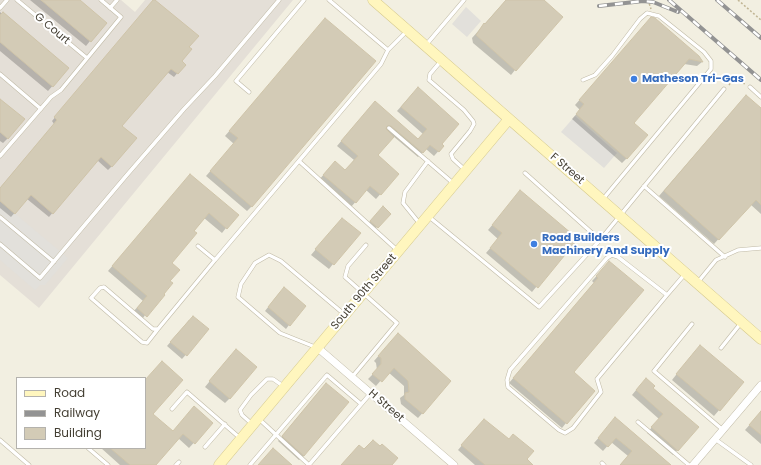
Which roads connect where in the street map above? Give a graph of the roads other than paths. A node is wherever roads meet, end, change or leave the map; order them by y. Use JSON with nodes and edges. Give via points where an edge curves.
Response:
{"nodes":[{"id":1,"x":7,"y":0,"type":"edge"},
{"id":2,"x":17,"y":0,"type":"edge"},
{"id":3,"x":101,"y":0,"type":"edge"},
{"id":4,"x":117,"y":0,"type":"edge"},
{"id":5,"x":279,"y":0,"type":"edge"},
{"id":6,"x":304,"y":0,"type":"edge"},
{"id":7,"x":329,"y":0,"type":"edge"},
{"id":8,"x":373,"y":0,"type":"edge"},
{"id":9,"x":464,"y":0,"type":"edge"},
{"id":10,"x":0,"y":8,"type":"edge"},
{"id":11,"x":110,"y":8,"type":"junction"},
{"id":12,"x":407,"y":30,"type":"junction"},
{"id":13,"x":426,"y":46,"type":"junction"},
{"id":14,"x":388,"y":50,"type":"junction"},
{"id":15,"x":86,"y":58,"type":"junction"},
{"id":16,"x":442,"y":60,"type":"junction"},
{"id":17,"x":0,"y":74,"type":"edge"},
{"id":18,"x":583,"y":80,"type":"dead end"},
{"id":19,"x":750,"y":87,"type":"road end"},
{"id":20,"x":724,"y":89,"type":"road end"},
{"id":21,"x":248,"y":92,"type":"dead end"},
{"id":22,"x":761,"y":96,"type":"edge"},
{"id":23,"x":41,"y":109,"type":"junction"},
{"id":24,"x":509,"y":119,"type":"junction"},
{"id":25,"x":389,"y":128,"type":"dead end"},
{"id":26,"x":1,"y":154,"type":"edge"},
{"id":27,"x":298,"y":161,"type":"junction"},
{"id":28,"x":428,"y":162,"type":"junction"},
{"id":29,"x":466,"y":170,"type":"junction"},
{"id":30,"x":525,"y":173,"type":"dead end"},
{"id":31,"x":454,"y":184,"type":"junction"},
{"id":32,"x":644,"y":186,"type":"junction"},
{"id":33,"x":602,"y":200,"type":"junction"},
{"id":34,"x":620,"y":215,"type":"junction"},
{"id":35,"x":427,"y":216,"type":"junction"},
{"id":36,"x":0,"y":217,"type":"edge"},
{"id":37,"x":420,"y":224,"type":"junction"},
{"id":38,"x":600,"y":240,"type":"junction"},
{"id":39,"x":0,"y":244,"type":"edge"},
{"id":40,"x":366,"y":245,"type":"dead end"},
{"id":41,"x":198,"y":246,"type":"dead end"},
{"id":42,"x":761,"y":248,"type":"edge"},
{"id":43,"x":398,"y":251,"type":"junction"},
{"id":44,"x":725,"y":256,"type":"junction"},
{"id":45,"x":215,"y":260,"type":"junction"},
{"id":46,"x":54,"y":262,"type":"junction"},
{"id":47,"x":686,"y":273,"type":"junction"},
{"id":48,"x":697,"y":283,"type":"junction"},
{"id":49,"x":363,"y":293,"type":"junction"},
{"id":50,"x":667,"y":295,"type":"junction"},
{"id":51,"x":345,"y":315,"type":"junction"},
{"id":52,"x":742,"y":322,"type":"junction"},
{"id":53,"x":692,"y":324,"type":"dead end"},
{"id":54,"x":158,"y":329,"type":"junction"},
{"id":55,"x":761,"y":339,"type":"edge"},
{"id":56,"x":318,"y":348,"type":"junction"},
{"id":57,"x":721,"y":348,"type":"dead end"},
{"id":58,"x":352,"y":377,"type":"junction"},
{"id":59,"x":761,"y":385,"type":"edge"},
{"id":60,"x":285,"y":387,"type":"junction"},
{"id":61,"x":371,"y":393,"type":"junction"},
{"id":62,"x":361,"y":404,"type":"junction"},
{"id":63,"x":172,"y":409,"type":"dead end"},
{"id":64,"x":255,"y":422,"type":"junction"},
{"id":65,"x":638,"y":422,"type":"dead end"},
{"id":66,"x":225,"y":424,"type":"junction"},
{"id":67,"x":723,"y":430,"type":"junction"},
{"id":68,"x":276,"y":436,"type":"junction"},
{"id":69,"x":241,"y":438,"type":"junction"},
{"id":70,"x":715,"y":439,"type":"junction"},
{"id":71,"x":0,"y":440,"type":"edge"},
{"id":72,"x":205,"y":447,"type":"dead end"},
{"id":73,"x":89,"y":449,"type":"edge"},
{"id":74,"x":29,"y":465,"type":"edge"},
{"id":75,"x":108,"y":465,"type":"edge"},
{"id":76,"x":219,"y":465,"type":"edge"},
{"id":77,"x":250,"y":465,"type":"edge"},
{"id":78,"x":309,"y":465,"type":"edge"},
{"id":79,"x":454,"y":465,"type":"edge"},
{"id":80,"x":689,"y":465,"type":"edge"},
{"id":81,"x":693,"y":465,"type":"edge"},
{"id":82,"x":751,"y":465,"type":"edge"}],
"edges":[{"from":1,"to":10,"type":"lane"},
{"from":2,"to":15,"type":"lane","name":"G Court"},
{"from":3,"to":11,"type":"lane"},
{"from":4,"to":11,"type":"lane"},
{"from":5,"to":46,"type":"lane"},
{"from":6,"to":21,"type":"lane","via":[[236,81]]},
{"from":7,"to":14,"type":"lane"},
{"from":8,"to":12,"type":"street","name":"F Street"},
{"from":9,"to":13,"type":"lane"},
{"from":11,"to":15,"type":"lane","via":[[121,17]]},
{"from":12,"to":13,"type":"street","name":"F Street"},
{"from":12,"to":14,"type":"lane"},
{"from":13,"to":16,"type":"street","name":"F Street"},
{"from":14,"to":27,"type":"lane","via":[[381,64]]},
{"from":15,"to":23,"type":"lane","via":[[61,90],[51,96]]},
{"from":16,"to":24,"type":"street","name":"F Street"},
{"from":16,"to":29,"type":"lane","via":[[430,74],[429,80],[464,110],[474,124],[451,154]]},
{"from":17,"to":23,"type":"lane"},
{"from":18,"to":33,"type":"lane","via":[[595,75],[647,13],[659,16],[704,52],[711,61],[711,69]]},
{"from":19,"to":22,"type":"lane"},
{"from":20,"to":32,"type":"lane"},
{"from":23,"to":26,"type":"lane"},
{"from":24,"to":29,"type":"street","name":"South 90th Street"},
{"from":24,"to":33,"type":"street","name":"F Street"},
{"from":25,"to":28,"type":"lane"},
{"from":27,"to":43,"type":"lane"},
{"from":27,"to":45,"type":"lane"},
{"from":28,"to":31,"type":"lane"},
{"from":28,"to":37,"type":"lane","via":[[405,192],[403,203]]},
{"from":29,"to":31,"type":"street","name":"South 90th Street"},
{"from":30,"to":38,"type":"lane"},
{"from":31,"to":35,"type":"street","name":"South 90th Street"},
{"from":32,"to":34,"type":"lane"},
{"from":32,"to":44,"type":"lane"},
{"from":33,"to":34,"type":"street","name":"F Street"},
{"from":34,"to":38,"type":"lane"},
{"from":34,"to":47,"type":"street","name":"F Street"},
{"from":35,"to":37,"type":"street","name":"South 90th Street"},
{"from":35,"to":38,"type":"lane","via":[[539,307]]},
{"from":36,"to":46,"type":"lane"},
{"from":37,"to":43,"type":"street","name":"South 90th Street"},
{"from":39,"to":46,"type":"lane","via":[[40,278]]},
{"from":40,"to":49,"type":"lane","via":[[348,266],[345,277]]},
{"from":41,"to":45,"type":"lane"},
{"from":42,"to":44,"type":"lane","via":[[738,250]]},
{"from":43,"to":49,"type":"street","name":"South 90th Street"},
{"from":44,"to":48,"type":"lane","via":[[716,260]]},
{"from":45,"to":54,"type":"lane"},
{"from":47,"to":48,"type":"street","name":"F Street"},
{"from":47,"to":50,"type":"lane"},
{"from":48,"to":52,"type":"street","name":"F Street"},
{"from":49,"to":51,"type":"street","name":"South 90th Street"},
{"from":49,"to":58,"type":"lane","via":[[397,323]]},
{"from":50,"to":50,"type":"lane","via":[[597,379],[601,392],[565,433],[508,387],[510,370],[612,255],[618,256]]},
{"from":51,"to":56,"type":"street","name":"South 90th Street"},
{"from":51,"to":56,"type":"lane","via":[[281,261],[269,255],[255,262],[241,284],[238,297],[280,333]]},
{"from":52,"to":55,"type":"street","name":"F Street"},
{"from":52,"to":57,"type":"lane"},
{"from":53,"to":67,"type":"lane","via":[[654,371]]},
{"from":54,"to":54,"type":"lane","via":[[153,329],[104,287],[91,298],[142,342],[147,343]]},
{"from":56,"to":58,"type":"street","name":"H Street"},
{"from":56,"to":60,"type":"street","name":"South 90th Street"},
{"from":58,"to":61,"type":"street","name":"H Street"},
{"from":59,"to":67,"type":"street"},
{"from":60,"to":64,"type":"street","name":"South 90th Street"},
{"from":60,"to":64,"type":"lane","via":[[267,378],[251,395],[240,410],[242,415]]},
{"from":61,"to":62,"type":"lane"},
{"from":61,"to":79,"type":"street","name":"H Street"},
{"from":62,"to":68,"type":"lane","via":[[327,375]]},
{"from":62,"to":78,"type":"lane"},
{"from":63,"to":66,"type":"lane","via":[[187,392]]},
{"from":64,"to":68,"type":"lane"},
{"from":64,"to":69,"type":"street","name":"South 90th Street"},
{"from":65,"to":80,"type":"lane"},
{"from":66,"to":69,"type":"lane"},
{"from":66,"to":72,"type":"lane"},
{"from":67,"to":70,"type":"street"},
{"from":68,"to":77,"type":"lane"},
{"from":68,"to":78,"type":"lane"},
{"from":69,"to":76,"type":"street","name":"South 90th Street"},
{"from":70,"to":81,"type":"street"},
{"from":70,"to":82,"type":"lane"},
{"from":71,"to":74,"type":"lane"},
{"from":73,"to":75,"type":"lane"}]}
